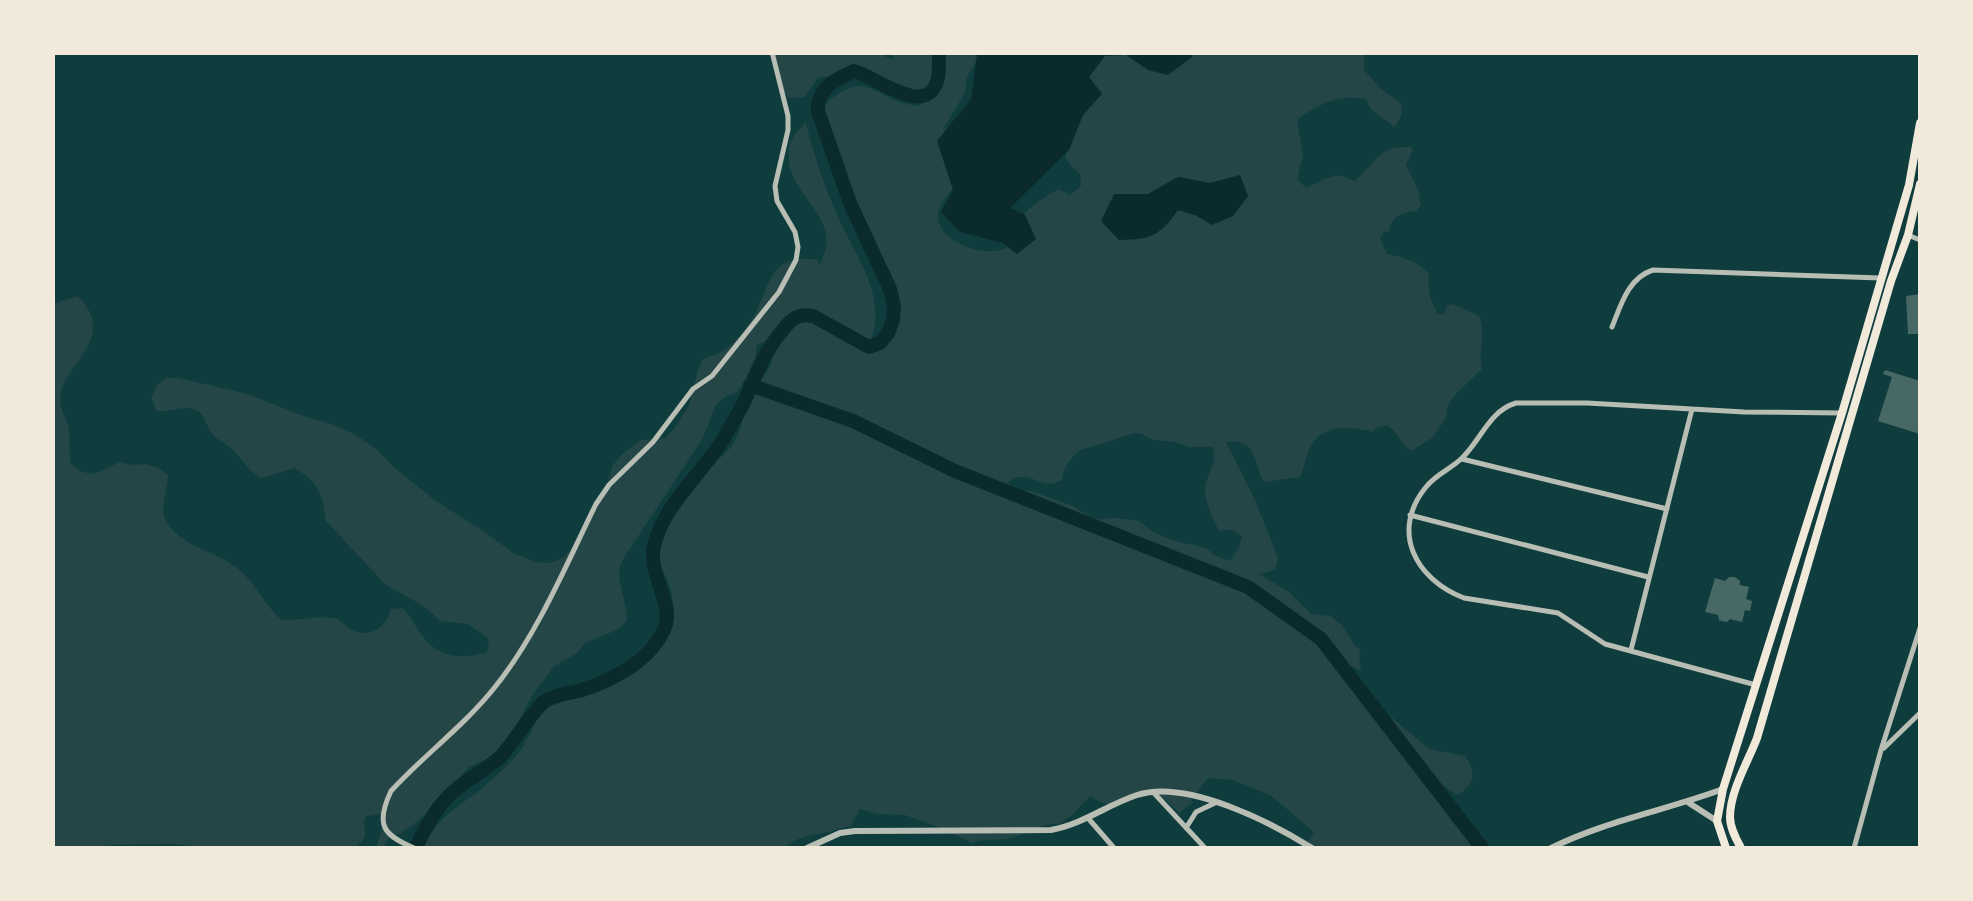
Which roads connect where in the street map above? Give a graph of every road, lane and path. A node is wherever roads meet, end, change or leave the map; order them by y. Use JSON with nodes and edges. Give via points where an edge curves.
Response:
{"nodes":[{"id":1,"x":772,"y":52,"type":"edge"},
{"id":2,"x":1920,"y":123,"type":"edge"},
{"id":3,"x":1920,"y":184,"type":"edge"},
{"id":4,"x":1904,"y":203,"type":"junction"},
{"id":5,"x":1918,"y":216,"type":"edge"},
{"id":6,"x":1908,"y":235,"type":"junction"},
{"id":7,"x":1920,"y":240,"type":"edge"},
{"id":8,"x":1880,"y":278,"type":"junction"},
{"id":9,"x":1612,"y":326,"type":"dead end"},
{"id":10,"x":1692,"y":409,"type":"junction"},
{"id":11,"x":1842,"y":413,"type":"junction"},
{"id":12,"x":1462,"y":459,"type":"junction"},
{"id":13,"x":1667,"y":510,"type":"junction"},
{"id":14,"x":1410,"y":515,"type":"junction"},
{"id":15,"x":1648,"y":578,"type":"junction"},
{"id":16,"x":1920,"y":628,"type":"edge"},
{"id":17,"x":1631,"y":650,"type":"junction"},
{"id":18,"x":1756,"y":686,"type":"junction"},
{"id":19,"x":1920,"y":713,"type":"edge"},
{"id":20,"x":1881,"y":750,"type":"junction"},
{"id":21,"x":1723,"y":789,"type":"junction"},
{"id":22,"x":1152,"y":791,"type":"junction"},
{"id":23,"x":1688,"y":802,"type":"junction"},
{"id":24,"x":1215,"y":803,"type":"junction"},
{"id":25,"x":1088,"y":818,"type":"junction"},
{"id":26,"x":1717,"y":821,"type":"junction"},
{"id":27,"x":1186,"y":828,"type":"junction"},
{"id":28,"x":414,"y":848,"type":"edge"},
{"id":29,"x":806,"y":848,"type":"edge"},
{"id":30,"x":1114,"y":848,"type":"edge"},
{"id":31,"x":1205,"y":848,"type":"edge"},
{"id":32,"x":1312,"y":848,"type":"edge"},
{"id":33,"x":1551,"y":848,"type":"edge"},
{"id":34,"x":1726,"y":848,"type":"edge"},
{"id":35,"x":1741,"y":848,"type":"edge"},
{"id":36,"x":1854,"y":848,"type":"edge"}],
"edges":[{"from":1,"to":28,"type":"street","via":[[788,116],[775,186],[798,246],[790,273],[712,376],[609,485],[496,686],[391,791],[382,823],[396,842]]},
{"from":2,"to":4,"type":"main road"},
{"from":3,"to":5,"type":"main road"},
{"from":4,"to":6,"type":"main road","via":[[1899,228]]},
{"from":4,"to":8,"type":"main road"},
{"from":5,"to":6,"type":"main road"},
{"from":6,"to":7,"type":"street"},
{"from":6,"to":35,"type":"main road","via":[[1736,792],[1730,818]]},
{"from":8,"to":9,"type":"street","via":[[1652,270],[1634,281]]},
{"from":8,"to":11,"type":"main road"},
{"from":10,"to":11,"type":"street"},
{"from":10,"to":12,"type":"street","via":[[1516,403],[1497,414]]},
{"from":10,"to":13,"type":"street"},
{"from":11,"to":18,"type":"main road"},
{"from":12,"to":13,"type":"street"},
{"from":12,"to":14,"type":"street","via":[[1432,480]]},
{"from":13,"to":15,"type":"street"},
{"from":14,"to":15,"type":"street"},
{"from":14,"to":17,"type":"street","via":[[1413,552],[1443,588],[1464,598],[1558,613],[1604,644]]},
{"from":15,"to":17,"type":"street"},
{"from":16,"to":20,"type":"street"},
{"from":17,"to":18,"type":"street"},
{"from":18,"to":21,"type":"main road"},
{"from":19,"to":20,"type":"street"},
{"from":20,"to":36,"type":"street"},
{"from":21,"to":23,"type":"street"},
{"from":21,"to":26,"type":"main road"},
{"from":22,"to":24,"type":"street"},
{"from":22,"to":25,"type":"street"},
{"from":22,"to":27,"type":"street"},
{"from":23,"to":26,"type":"street"},
{"from":23,"to":33,"type":"street"},
{"from":24,"to":27,"type":"street","via":[[1196,812]]},
{"from":24,"to":32,"type":"street"},
{"from":25,"to":29,"type":"street","via":[[1051,830],[855,831]]},
{"from":25,"to":30,"type":"street"},
{"from":26,"to":34,"type":"main road"},
{"from":27,"to":31,"type":"street"}]}
